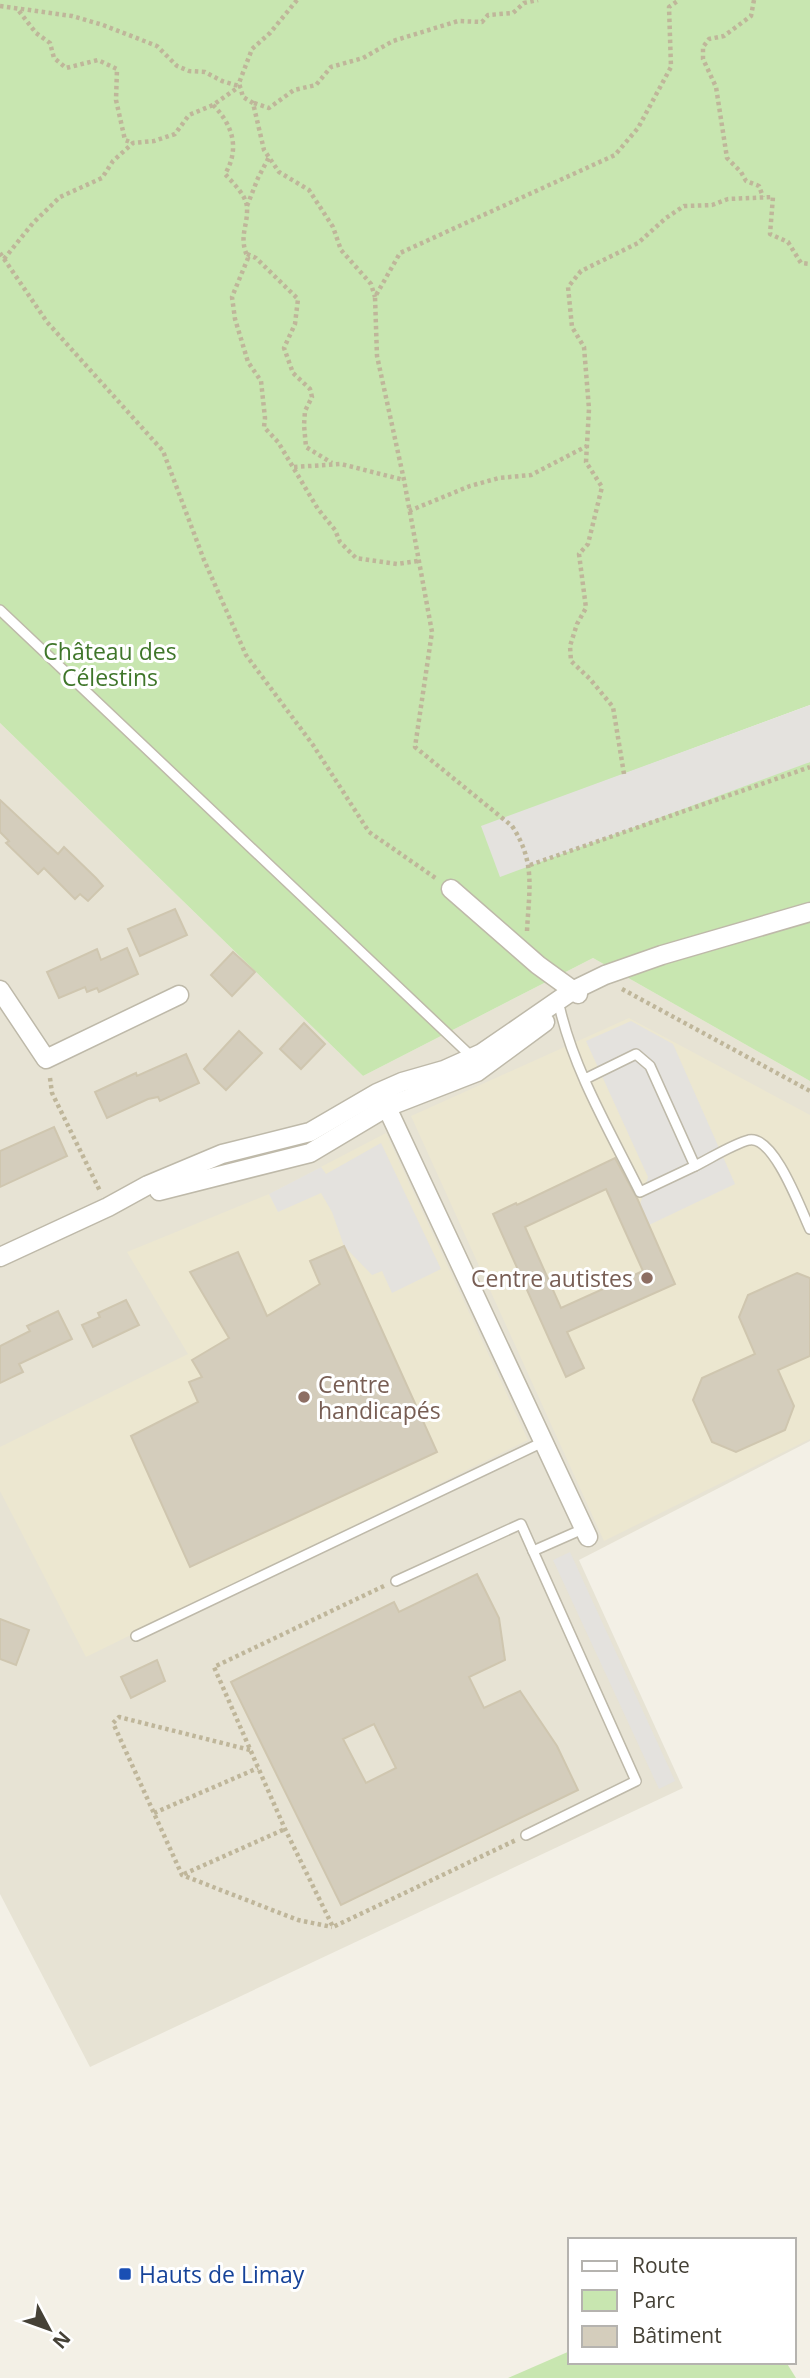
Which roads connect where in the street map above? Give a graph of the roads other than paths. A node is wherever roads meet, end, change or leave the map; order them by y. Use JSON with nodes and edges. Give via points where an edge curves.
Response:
{"nodes":[{"id":1,"x":0,"y":611,"type":"edge"},
{"id":2,"x":451,"y":889,"type":"road end"},
{"id":3,"x":810,"y":912,"type":"edge"},
{"id":4,"x":633,"y":965,"type":"junction"},
{"id":5,"x":0,"y":990,"type":"edge"},
{"id":6,"x":575,"y":992,"type":"junction"},
{"id":7,"x":180,"y":995,"type":"dead end"},
{"id":8,"x":560,"y":1009,"type":"junction"},
{"id":9,"x":472,"y":1057,"type":"junction"},
{"id":10,"x":585,"y":1079,"type":"junction"},
{"id":11,"x":430,"y":1083,"type":"junction"},
{"id":12,"x":383,"y":1099,"type":"junction"},
{"id":13,"x":695,"y":1166,"type":"junction"},
{"id":14,"x":810,"y":1230,"type":"edge"},
{"id":15,"x":0,"y":1257,"type":"edge"},
{"id":16,"x":543,"y":1442,"type":"junction"},
{"id":17,"x":585,"y":1533,"type":"joint"},
{"id":18,"x":533,"y":1551,"type":"junction"},
{"id":19,"x":396,"y":1581,"type":"road end"},
{"id":20,"x":136,"y":1636,"type":"dead end"},
{"id":21,"x":526,"y":1835,"type":"road end"}],
"edges":[{"from":1,"to":9,"type":"lane"},
{"from":2,"to":6,"type":"street"},
{"from":3,"to":4,"type":"street"},
{"from":4,"to":6,"type":"street"},
{"from":4,"to":6,"type":"street"},
{"from":5,"to":7,"type":"street","via":[[46,1059]]},
{"from":6,"to":8,"type":"street"},
{"from":6,"to":9,"type":"street"},
{"from":8,"to":10,"type":"lane"},
{"from":8,"to":11,"type":"street","via":[[477,1072]]},
{"from":9,"to":11,"type":"street"},
{"from":10,"to":13,"type":"lane","via":[[636,1054],[650,1066]]},
{"from":10,"to":13,"type":"lane","via":[[640,1192]]},
{"from":11,"to":12,"type":"street"},
{"from":12,"to":15,"type":"street","via":[[367,1117],[310,1153],[108,1207]]},
{"from":12,"to":16,"type":"street"},
{"from":13,"to":14,"type":"lane","via":[[751,1140],[763,1142],[773,1153]]},
{"from":16,"to":17,"type":"street"},
{"from":16,"to":20,"type":"lane"},
{"from":17,"to":18,"type":"lane"},
{"from":18,"to":19,"type":"lane","via":[[522,1524]]},
{"from":18,"to":21,"type":"lane","via":[[636,1781]]}]}
